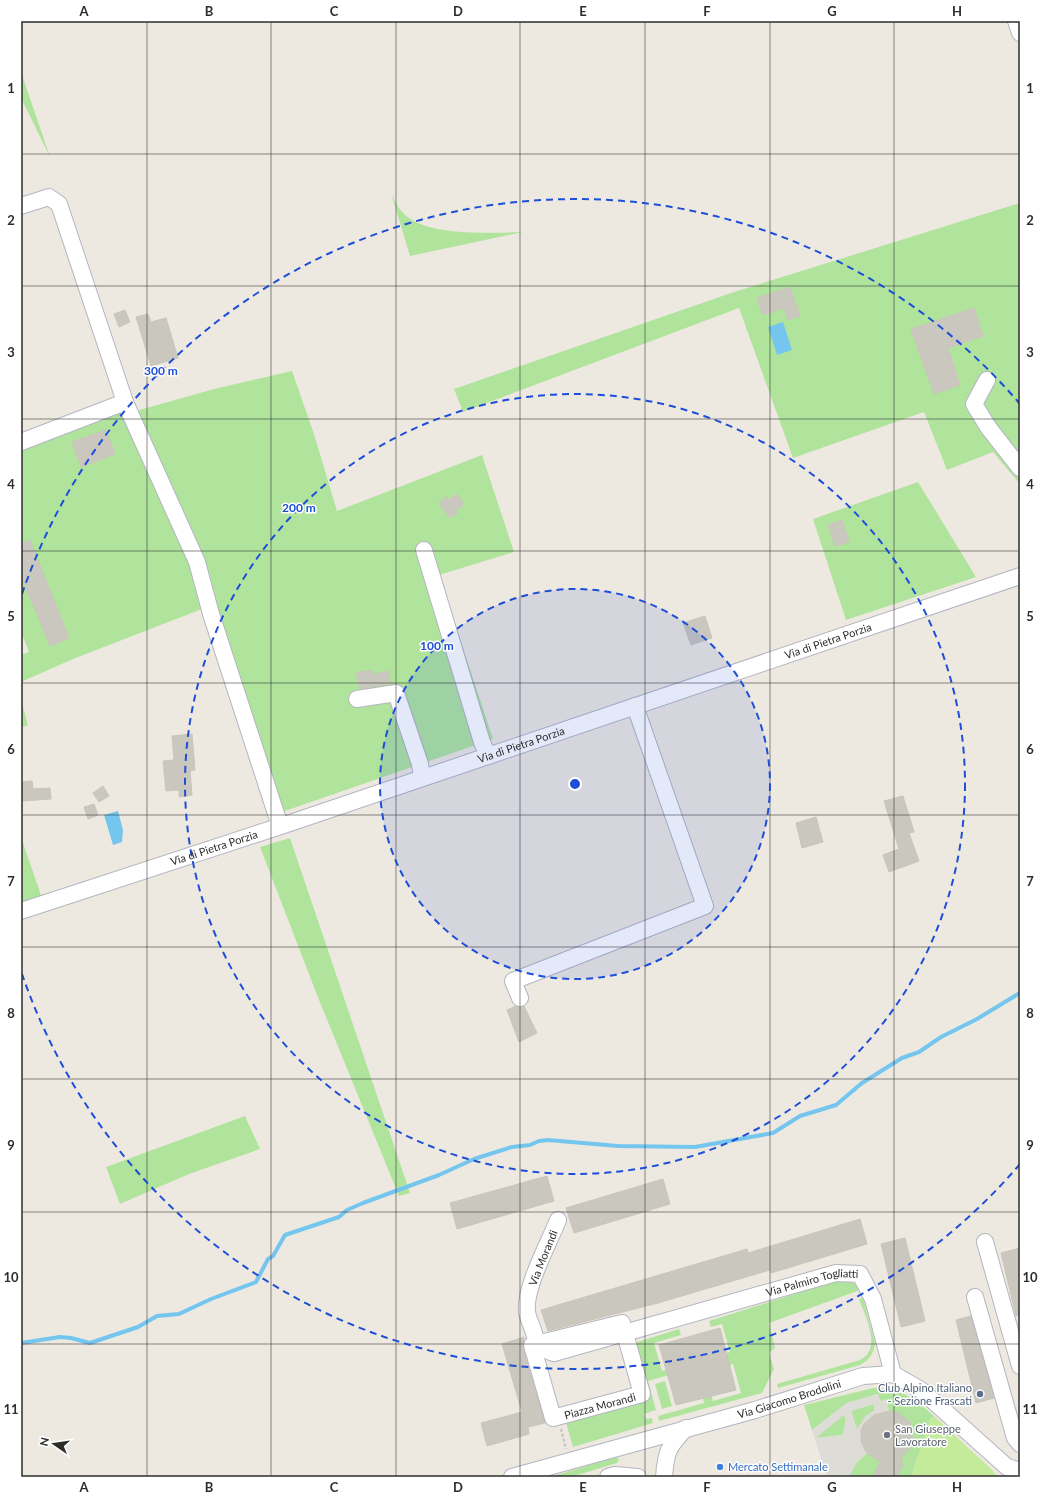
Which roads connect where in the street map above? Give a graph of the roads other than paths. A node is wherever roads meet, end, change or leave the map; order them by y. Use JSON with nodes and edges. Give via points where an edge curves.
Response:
{"nodes":[{"id":1,"x":1016,"y":21,"type":"edge"},
{"id":2,"x":1020,"y":33,"type":"edge"},
{"id":3,"x":21,"y":206,"type":"edge"},
{"id":4,"x":987,"y":380,"type":"dead end"},
{"id":5,"x":126,"y":402,"type":"junction"},
{"id":6,"x":21,"y":442,"type":"edge"},
{"id":7,"x":1020,"y":468,"type":"edge"},
{"id":8,"x":424,"y":550,"type":"dead end"},
{"id":9,"x":1020,"y":576,"type":"edge"},
{"id":10,"x":357,"y":699,"type":"dead end"},
{"id":11,"x":635,"y":706,"type":"junction"},
{"id":12,"x":488,"y":756,"type":"junction"},
{"id":13,"x":416,"y":780,"type":"junction"},
{"id":14,"x":285,"y":824,"type":"junction"},
{"id":15,"x":21,"y":911,"type":"edge"},
{"id":16,"x":520,"y":998,"type":"dead end"},
{"id":17,"x":558,"y":1220,"type":"dead end"},
{"id":18,"x":985,"y":1242,"type":"dead end"},
{"id":19,"x":975,"y":1297,"type":"dead end"},
{"id":20,"x":625,"y":1334,"type":"junction"},
{"id":21,"x":537,"y":1343,"type":"junction"},
{"id":22,"x":1020,"y":1366,"type":"edge"},
{"id":23,"x":893,"y":1374,"type":"junction"},
{"id":24,"x":686,"y":1428,"type":"junction"},
{"id":25,"x":1020,"y":1444,"type":"edge"},
{"id":26,"x":1014,"y":1471,"type":"edge"},
{"id":27,"x":512,"y":1477,"type":"edge"},
{"id":28,"x":608,"y":1477,"type":"edge"},
{"id":29,"x":638,"y":1477,"type":"edge"},
{"id":30,"x":664,"y":1477,"type":"edge"}],
"edges":[{"from":1,"to":2,"type":"street"},
{"from":3,"to":5,"type":"street","via":[[49,197],[60,204]]},
{"from":4,"to":7,"type":"street","via":[[974,404],[988,427]]},
{"from":5,"to":6,"type":"street"},
{"from":5,"to":14,"type":"street","via":[[197,562],[211,614]]},
{"from":8,"to":12,"type":"street"},
{"from":9,"to":11,"type":"street","name":"Via di Pietra Porzia"},
{"from":10,"to":13,"type":"street","via":[[396,693],[420,764]]},
{"from":11,"to":12,"type":"street","name":"Via di Pietra Porzia"},
{"from":11,"to":16,"type":"street","via":[[706,906],[513,981]]},
{"from":12,"to":13,"type":"street","name":"Via di Pietra Porzia"},
{"from":13,"to":14,"type":"street","name":"Via di Pietra Porzia"},
{"from":14,"to":15,"type":"street","name":"Via di Pietra Porzia"},
{"from":17,"to":21,"type":"street","name":"Via Morandi","via":[[527,1298],[528,1312]]},
{"from":18,"to":22,"type":"street"},
{"from":19,"to":25,"type":"street","via":[[1015,1438]]},
{"from":20,"to":21,"type":"street","name":"Piazza Morandi","via":[[622,1322]]},
{"from":20,"to":21,"type":"street","name":"Piazza Morandi","via":[[642,1394],[552,1418],[532,1345]]},
{"from":20,"to":23,"type":"street","name":"Via Palmiro Togliatti","via":[[836,1273],[860,1274],[873,1298]]},
{"from":23,"to":24,"type":"street","name":"Via Giacomo Brodolini","via":[[864,1376],[755,1410]]},
{"from":23,"to":26,"type":"street","via":[[921,1390]]},
{"from":24,"to":27,"type":"street","name":"Via Giacomo Brodolini"},
{"from":24,"to":30,"type":"street","via":[[666,1454]]},
{"from":28,"to":29,"type":"street"}]}
